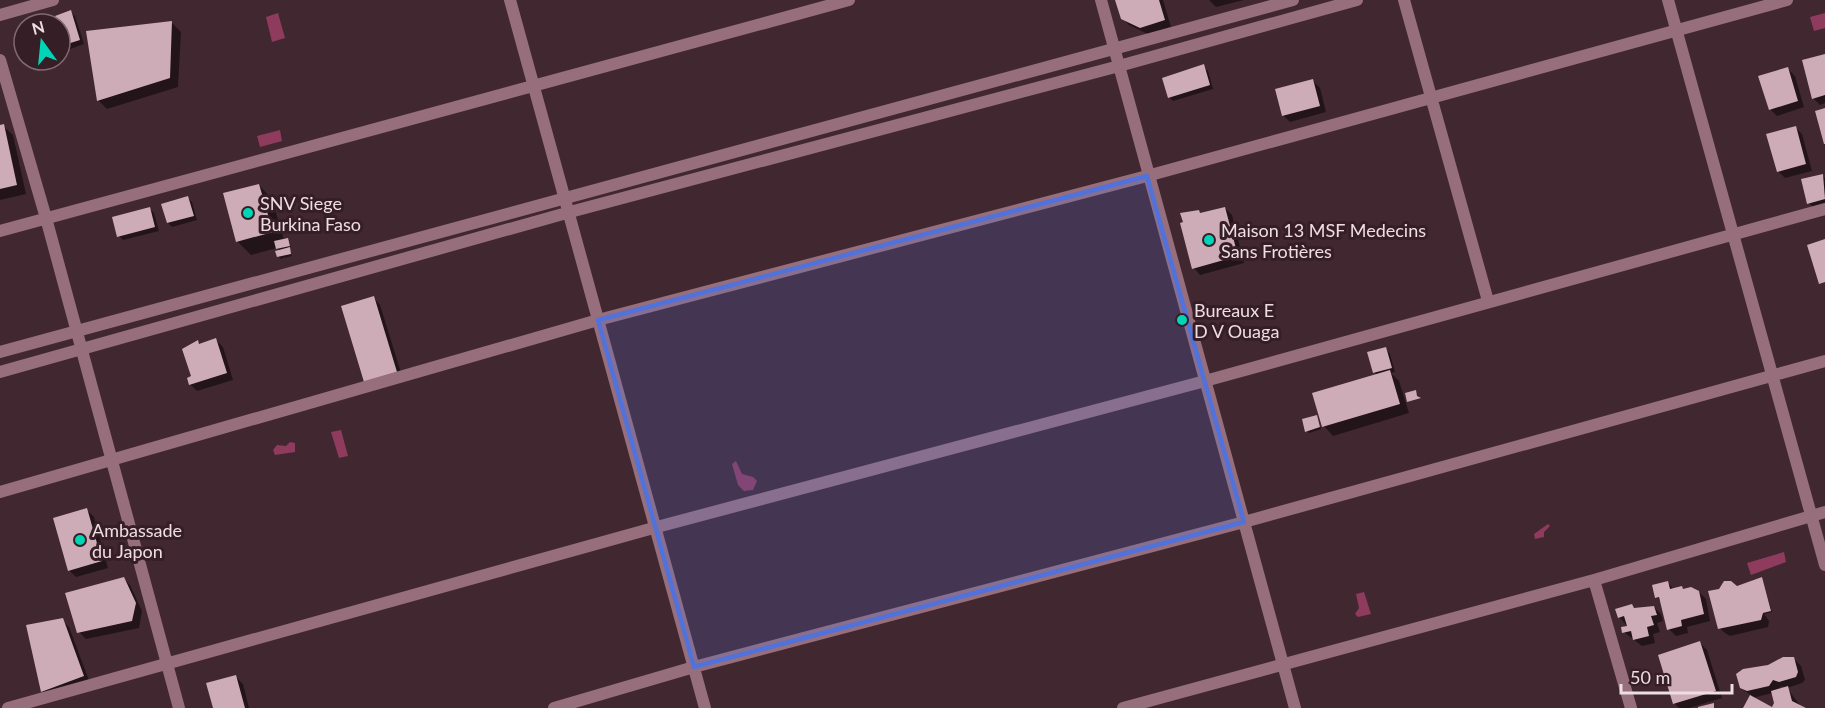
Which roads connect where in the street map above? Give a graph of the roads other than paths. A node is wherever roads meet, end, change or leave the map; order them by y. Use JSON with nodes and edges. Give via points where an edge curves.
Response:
{"nodes":[{"id":1,"x":53,"y":0,"type":"edge"},
{"id":2,"x":510,"y":0,"type":"edge"},
{"id":3,"x":849,"y":0,"type":"edge"},
{"id":4,"x":1101,"y":0,"type":"edge"},
{"id":5,"x":1293,"y":0,"type":"edge"},
{"id":6,"x":1357,"y":0,"type":"edge"},
{"id":7,"x":1404,"y":0,"type":"edge"},
{"id":8,"x":1668,"y":0,"type":"edge"},
{"id":9,"x":1787,"y":0,"type":"edge"},
{"id":10,"x":0,"y":15,"type":"edge"},
{"id":11,"x":1677,"y":30,"type":"junction"},
{"id":12,"x":1114,"y":50,"type":"junction"},
{"id":13,"x":0,"y":60,"type":"edge"},
{"id":14,"x":1119,"y":66,"type":"junction"},
{"id":15,"x":534,"y":87,"type":"junction"},
{"id":16,"x":1430,"y":97,"type":"junction"},
{"id":17,"x":1148,"y":176,"type":"junction"},
{"id":18,"x":565,"y":196,"type":"junction"},
{"id":19,"x":1825,"y":209,"type":"edge"},
{"id":20,"x":570,"y":212,"type":"junction"},
{"id":21,"x":46,"y":218,"type":"junction"},
{"id":22,"x":0,"y":231,"type":"edge"},
{"id":23,"x":1731,"y":233,"type":"junction"},
{"id":24,"x":1488,"y":301,"type":"junction"},
{"id":25,"x":598,"y":320,"type":"junction"},
{"id":26,"x":77,"y":330,"type":"junction"},
{"id":27,"x":82,"y":350,"type":"junction"},
{"id":28,"x":0,"y":352,"type":"edge"},
{"id":29,"x":1825,"y":361,"type":"edge"},
{"id":30,"x":0,"y":372,"type":"edge"},
{"id":31,"x":1771,"y":376,"type":"junction"},
{"id":32,"x":1205,"y":381,"type":"junction"},
{"id":33,"x":111,"y":460,"type":"junction"},
{"id":34,"x":0,"y":492,"type":"edge"},
{"id":35,"x":1825,"y":512,"type":"edge"},
{"id":36,"x":1811,"y":516,"type":"junction"},
{"id":37,"x":1244,"y":522,"type":"junction"},
{"id":38,"x":657,"y":527,"type":"junction"},
{"id":39,"x":1825,"y":565,"type":"edge"},
{"id":40,"x":1594,"y":579,"type":"junction"},
{"id":41,"x":1283,"y":663,"type":"junction"},
{"id":42,"x":166,"y":664,"type":"junction"},
{"id":43,"x":694,"y":667,"type":"junction"},
{"id":44,"x":8,"y":708,"type":"edge"},
{"id":45,"x":179,"y":708,"type":"edge"},
{"id":46,"x":554,"y":708,"type":"edge"},
{"id":47,"x":705,"y":708,"type":"edge"},
{"id":48,"x":1123,"y":708,"type":"edge"},
{"id":49,"x":1295,"y":708,"type":"edge"},
{"id":50,"x":1631,"y":708,"type":"edge"}],
"edges":[{"from":1,"to":10,"type":"street"},
{"from":2,"to":15,"type":"street"},
{"from":3,"to":15,"type":"street"},
{"from":4,"to":12,"type":"street"},
{"from":5,"to":12,"type":"street"},
{"from":6,"to":14,"type":"street"},
{"from":7,"to":16,"type":"street"},
{"from":8,"to":11,"type":"street"},
{"from":9,"to":11,"type":"street"},
{"from":11,"to":16,"type":"street"},
{"from":11,"to":23,"type":"street"},
{"from":12,"to":14,"type":"street"},
{"from":12,"to":18,"type":"street"},
{"from":13,"to":21,"type":"street"},
{"from":14,"to":17,"type":"street"},
{"from":14,"to":20,"type":"street"},
{"from":15,"to":18,"type":"street"},
{"from":15,"to":21,"type":"street"},
{"from":16,"to":17,"type":"street"},
{"from":16,"to":24,"type":"street"},
{"from":17,"to":25,"type":"street"},
{"from":17,"to":32,"type":"street"},
{"from":18,"to":20,"type":"street"},
{"from":18,"to":26,"type":"street"},
{"from":19,"to":23,"type":"street"},
{"from":20,"to":25,"type":"street"},
{"from":20,"to":27,"type":"street"},
{"from":21,"to":22,"type":"street"},
{"from":21,"to":26,"type":"street"},
{"from":23,"to":24,"type":"street"},
{"from":23,"to":31,"type":"street"},
{"from":24,"to":32,"type":"street"},
{"from":25,"to":33,"type":"street"},
{"from":25,"to":38,"type":"street"},
{"from":26,"to":27,"type":"street"},
{"from":26,"to":28,"type":"street"},
{"from":27,"to":30,"type":"street"},
{"from":27,"to":33,"type":"street"},
{"from":29,"to":31,"type":"street"},
{"from":31,"to":36,"type":"street"},
{"from":31,"to":37,"type":"street"},
{"from":32,"to":37,"type":"street"},
{"from":32,"to":38,"type":"street"},
{"from":33,"to":34,"type":"street"},
{"from":33,"to":42,"type":"street"},
{"from":35,"to":36,"type":"street"},
{"from":36,"to":39,"type":"street"},
{"from":36,"to":40,"type":"street"},
{"from":37,"to":41,"type":"street"},
{"from":37,"to":43,"type":"street"},
{"from":38,"to":42,"type":"street"},
{"from":38,"to":43,"type":"street"},
{"from":40,"to":41,"type":"street"},
{"from":40,"to":50,"type":"street"},
{"from":41,"to":48,"type":"street"},
{"from":41,"to":49,"type":"street"},
{"from":42,"to":44,"type":"street"},
{"from":42,"to":45,"type":"street"},
{"from":43,"to":46,"type":"street"},
{"from":43,"to":47,"type":"street"}]}
